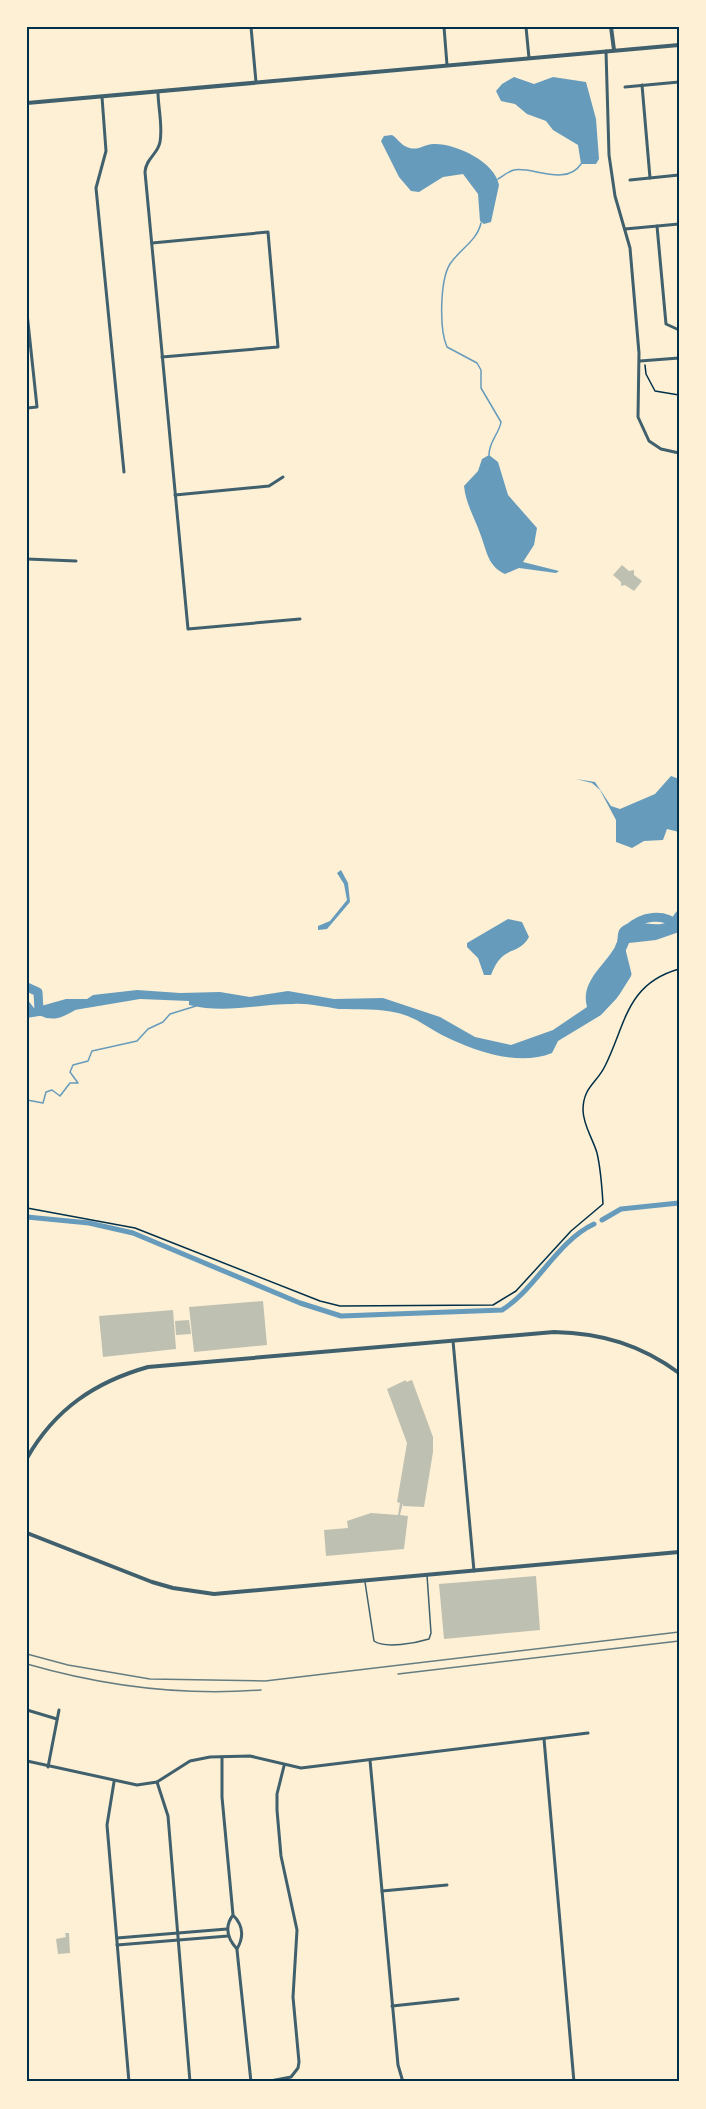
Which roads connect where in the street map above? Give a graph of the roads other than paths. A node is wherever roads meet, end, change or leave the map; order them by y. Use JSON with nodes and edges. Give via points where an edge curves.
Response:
{"nodes":[{"id":1,"x":251,"y":27,"type":"edge"},
{"id":2,"x":444,"y":27,"type":"edge"},
{"id":3,"x":526,"y":27,"type":"edge"},
{"id":4,"x":611,"y":27,"type":"edge"},
{"id":5,"x":679,"y":45,"type":"edge"},
{"id":6,"x":614,"y":50,"type":"junction"},
{"id":7,"x":606,"y":51,"type":"junction"},
{"id":8,"x":529,"y":58,"type":"junction"},
{"id":9,"x":447,"y":64,"type":"junction"},
{"id":10,"x":256,"y":82,"type":"junction"},
{"id":11,"x":679,"y":82,"type":"edge"},
{"id":12,"x":642,"y":86,"type":"junction"},
{"id":13,"x":625,"y":87,"type":"dead end"},
{"id":14,"x":158,"y":92,"type":"junction"},
{"id":15,"x":102,"y":97,"type":"junction"},
{"id":16,"x":27,"y":103,"type":"edge"},
{"id":17,"x":679,"y":176,"type":"edge"},
{"id":18,"x":650,"y":178,"type":"junction"},
{"id":19,"x":630,"y":180,"type":"dead end"},
{"id":20,"x":679,"y":224,"type":"edge"},
{"id":21,"x":657,"y":226,"type":"junction"},
{"id":22,"x":625,"y":229,"type":"junction"},
{"id":23,"x":152,"y":243,"type":"junction"},
{"id":24,"x":27,"y":313,"type":"edge"},
{"id":25,"x":679,"y":330,"type":"edge"},
{"id":26,"x":162,"y":357,"type":"junction"},
{"id":27,"x":679,"y":358,"type":"edge"},
{"id":28,"x":640,"y":361,"type":"junction"},
{"id":29,"x":27,"y":408,"type":"edge"},
{"id":30,"x":679,"y":453,"type":"edge"},
{"id":31,"x":124,"y":472,"type":"dead end"},
{"id":32,"x":283,"y":477,"type":"dead end"},
{"id":33,"x":175,"y":495,"type":"junction"},
{"id":34,"x":27,"y":559,"type":"edge"},
{"id":35,"x":76,"y":561,"type":"dead end"},
{"id":36,"x":300,"y":619,"type":"dead end"},
{"id":37,"x":453,"y":1341,"type":"junction"},
{"id":38,"x":679,"y":1373,"type":"edge"},
{"id":39,"x":27,"y":1458,"type":"edge"},
{"id":40,"x":27,"y":1533,"type":"edge"},
{"id":41,"x":679,"y":1552,"type":"edge"},
{"id":42,"x":474,"y":1571,"type":"junction"},
{"id":43,"x":427,"y":1575,"type":"junction"},
{"id":44,"x":365,"y":1581,"type":"junction"},
{"id":45,"x":27,"y":1710,"type":"edge"},
{"id":46,"x":59,"y":1710,"type":"dead end"},
{"id":47,"x":57,"y":1719,"type":"junction"},
{"id":48,"x":588,"y":1733,"type":"dead end"},
{"id":49,"x":544,"y":1739,"type":"junction"},
{"id":50,"x":222,"y":1756,"type":"junction"},
{"id":51,"x":370,"y":1760,"type":"junction"},
{"id":52,"x":27,"y":1761,"type":"edge"},
{"id":53,"x":284,"y":1766,"type":"junction"},
{"id":54,"x":48,"y":1767,"type":"junction"},
{"id":55,"x":114,"y":1782,"type":"junction"},
{"id":56,"x":157,"y":1782,"type":"junction"},
{"id":57,"x":447,"y":1885,"type":"dead end"},
{"id":58,"x":382,"y":1892,"type":"junction"},
{"id":59,"x":233,"y":1915,"type":"junction"},
{"id":60,"x":228,"y":1929,"type":"junction"},
{"id":61,"x":177,"y":1933,"type":"junction"},
{"id":62,"x":228,"y":1936,"type":"junction"},
{"id":63,"x":117,"y":1938,"type":"junction"},
{"id":64,"x":178,"y":1940,"type":"junction"},
{"id":65,"x":117,"y":1945,"type":"junction"},
{"id":66,"x":237,"y":1949,"type":"junction"},
{"id":67,"x":458,"y":1999,"type":"dead end"},
{"id":68,"x":392,"y":2006,"type":"junction"},
{"id":69,"x":129,"y":2082,"type":"edge"},
{"id":70,"x":190,"y":2082,"type":"edge"},
{"id":71,"x":251,"y":2082,"type":"edge"},
{"id":72,"x":265,"y":2082,"type":"edge"},
{"id":73,"x":403,"y":2082,"type":"edge"},
{"id":74,"x":574,"y":2082,"type":"edge"}],
"edges":[{"from":1,"to":10,"type":"street"},
{"from":2,"to":9,"type":"street"},
{"from":3,"to":8,"type":"street"},
{"from":4,"to":6,"type":"street"},
{"from":5,"to":6,"type":"street"},
{"from":6,"to":7,"type":"street"},
{"from":7,"to":8,"type":"street"},
{"from":7,"to":22,"type":"street","via":[[609,155]]},
{"from":8,"to":9,"type":"street"},
{"from":9,"to":10,"type":"street"},
{"from":10,"to":14,"type":"street"},
{"from":11,"to":12,"type":"street"},
{"from":12,"to":13,"type":"street"},
{"from":12,"to":18,"type":"street"},
{"from":14,"to":15,"type":"street"},
{"from":14,"to":23,"type":"street","via":[[161,139],[147,162],[146,172]]},
{"from":15,"to":16,"type":"street"},
{"from":15,"to":31,"type":"street","via":[[106,151],[96,188]]},
{"from":17,"to":18,"type":"street"},
{"from":18,"to":19,"type":"street"},
{"from":20,"to":21,"type":"street"},
{"from":21,"to":22,"type":"street"},
{"from":21,"to":25,"type":"street","via":[[666,324]]},
{"from":22,"to":28,"type":"street"},
{"from":23,"to":26,"type":"street"},
{"from":23,"to":26,"type":"street","via":[[268,232],[278,347]]},
{"from":24,"to":29,"type":"street","via":[[37,407]]},
{"from":26,"to":33,"type":"street"},
{"from":27,"to":28,"type":"street"},
{"from":28,"to":30,"type":"street","via":[[638,417],[644,434],[656,446]]},
{"from":32,"to":33,"type":"street","via":[[269,486]]},
{"from":33,"to":36,"type":"street","via":[[188,629]]},
{"from":34,"to":35,"type":"street"},
{"from":37,"to":38,"type":"street","via":[[579,1333],[629,1344]]},
{"from":37,"to":39,"type":"street","via":[[148,1367],[119,1375],[82,1394],[43,1433]]},
{"from":37,"to":42,"type":"street"},
{"from":40,"to":44,"type":"street","via":[[142,1578],[194,1592],[235,1593]]},
{"from":41,"to":42,"type":"street"},
{"from":42,"to":43,"type":"street"},
{"from":43,"to":44,"type":"street"},
{"from":43,"to":44,"type":"lane","via":[[429,1639],[380,1645],[374,1641]]},
{"from":45,"to":47,"type":"street"},
{"from":46,"to":47,"type":"street"},
{"from":47,"to":54,"type":"street"},
{"from":48,"to":49,"type":"street"},
{"from":49,"to":51,"type":"street"},
{"from":49,"to":74,"type":"street"},
{"from":50,"to":53,"type":"street","via":[[257,1757]]},
{"from":50,"to":56,"type":"street","via":[[190,1761]]},
{"from":50,"to":59,"type":"street"},
{"from":51,"to":53,"type":"street","via":[[301,1768]]},
{"from":51,"to":58,"type":"street"},
{"from":52,"to":54,"type":"street"},
{"from":53,"to":72,"type":"street","via":[[277,1810],[281,1856],[297,1930],[293,1997],[299,2062],[291,2077]]},
{"from":54,"to":55,"type":"street"},
{"from":55,"to":56,"type":"street"},
{"from":55,"to":63,"type":"street","via":[[107,1818]]},
{"from":56,"to":61,"type":"street","via":[[168,1816]]},
{"from":57,"to":58,"type":"street"},
{"from":58,"to":68,"type":"street"},
{"from":59,"to":60,"type":"street"},
{"from":59,"to":66,"type":"street","via":[[241,1929]]},
{"from":60,"to":61,"type":"street"},
{"from":60,"to":62,"type":"street"},
{"from":61,"to":63,"type":"street"},
{"from":61,"to":64,"type":"street"},
{"from":62,"to":64,"type":"street"},
{"from":62,"to":66,"type":"street"},
{"from":63,"to":65,"type":"street"},
{"from":64,"to":65,"type":"street"},
{"from":64,"to":70,"type":"street"},
{"from":65,"to":69,"type":"street"},
{"from":66,"to":71,"type":"street"},
{"from":67,"to":68,"type":"street"},
{"from":68,"to":73,"type":"street"}]}
